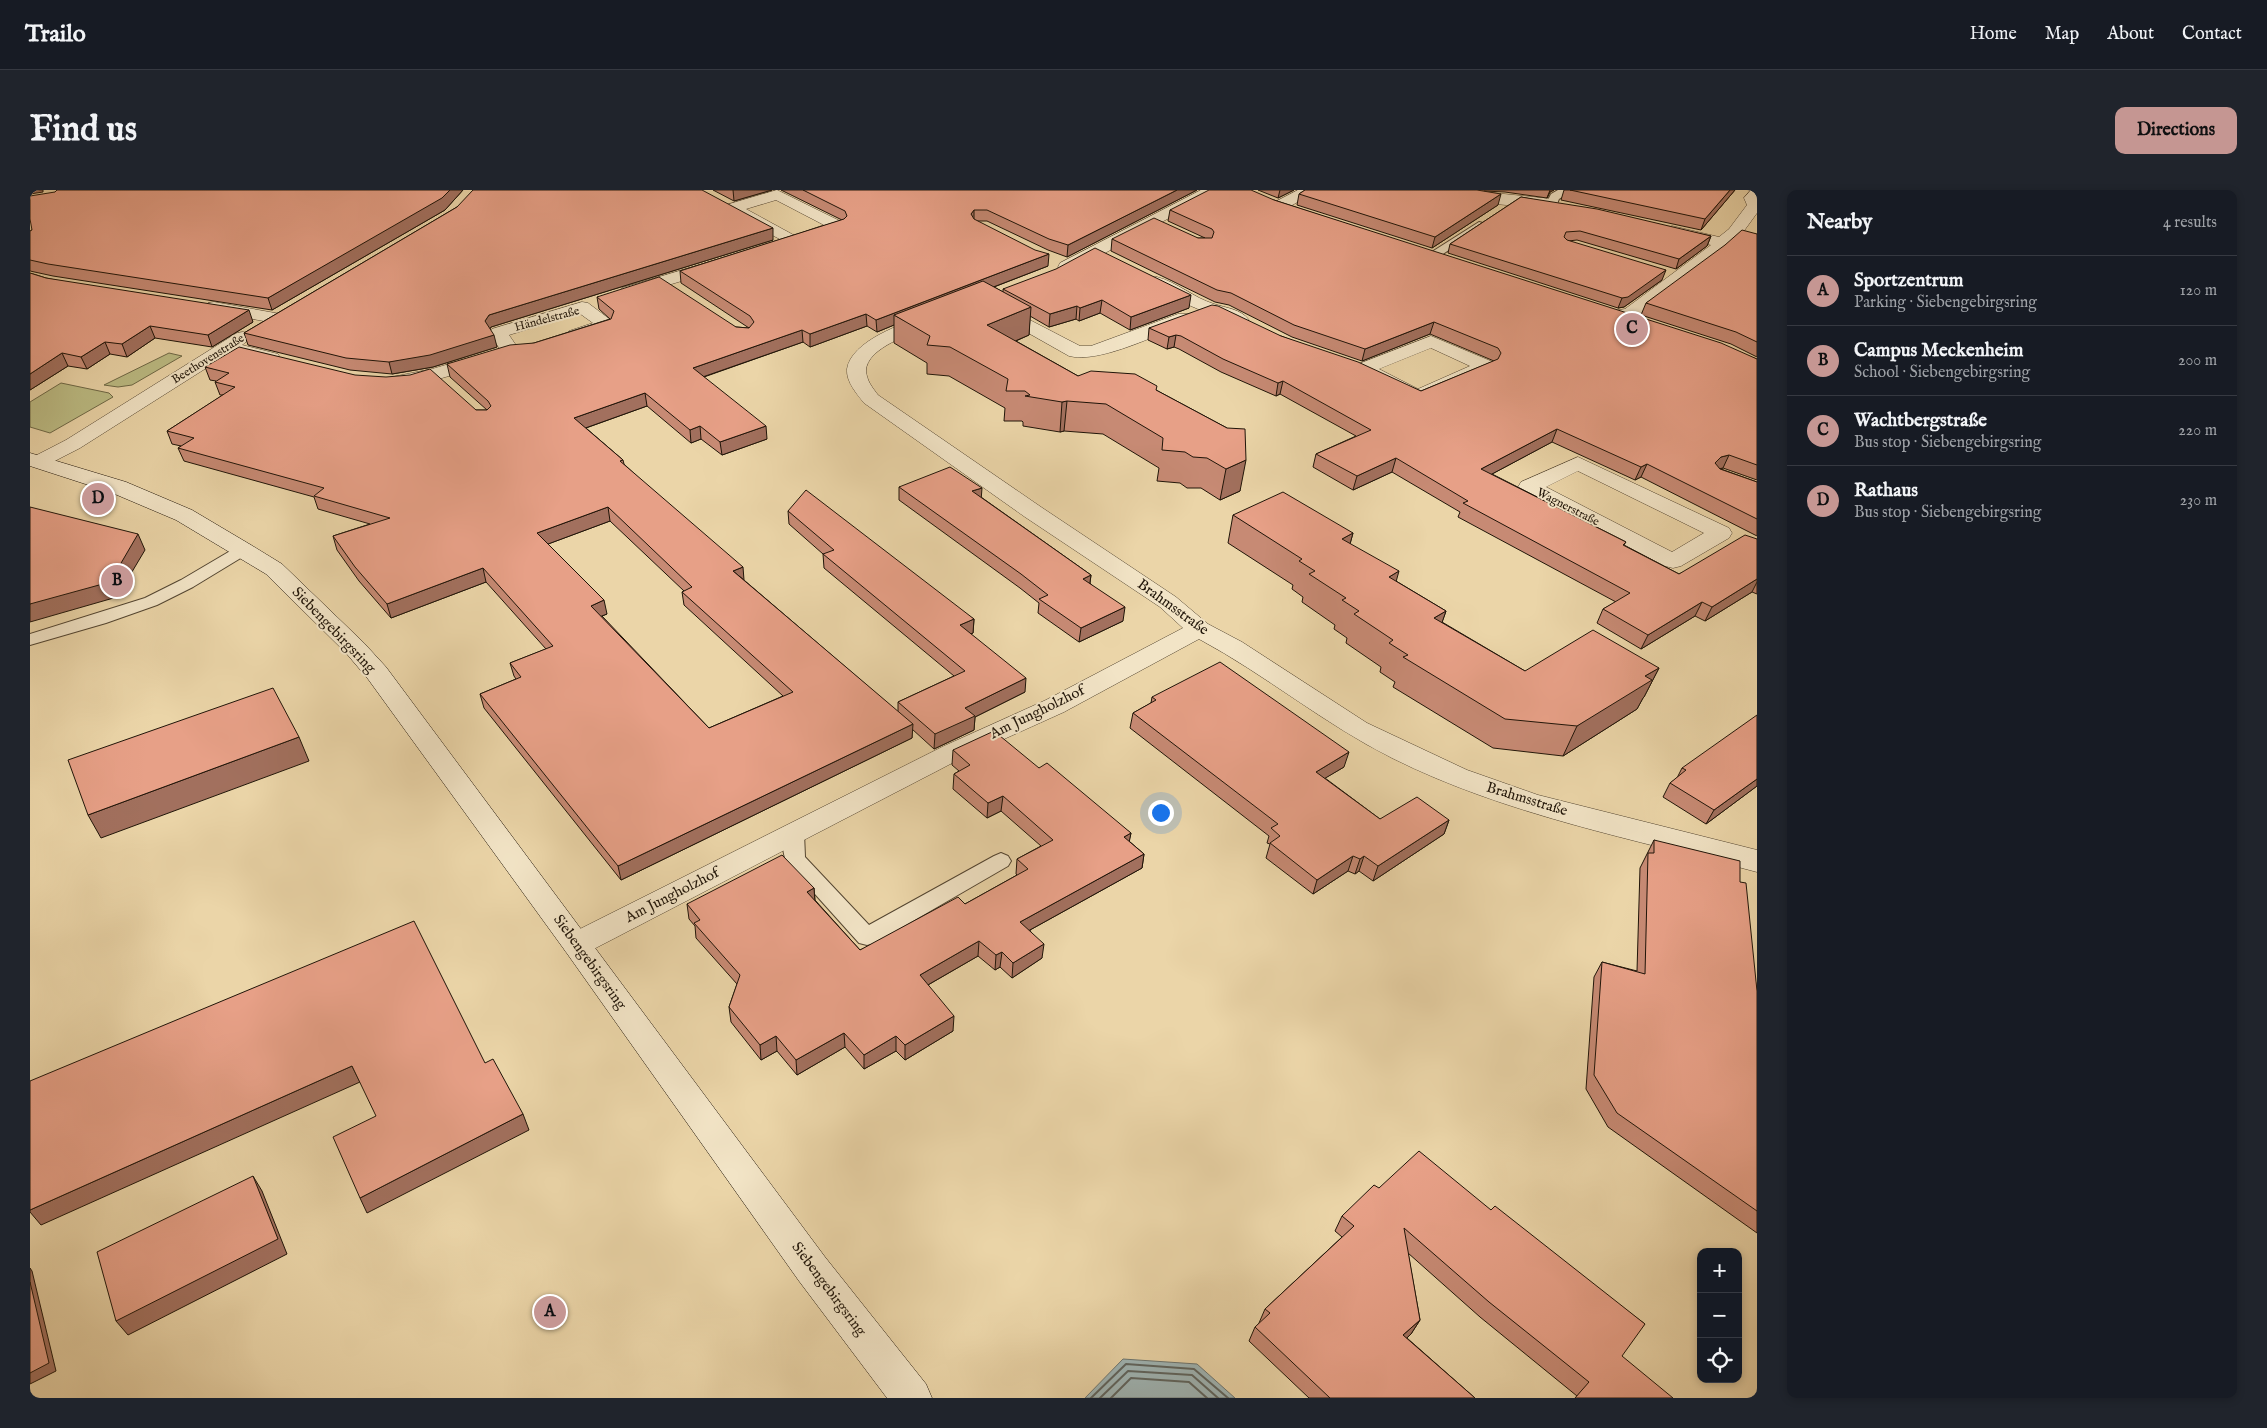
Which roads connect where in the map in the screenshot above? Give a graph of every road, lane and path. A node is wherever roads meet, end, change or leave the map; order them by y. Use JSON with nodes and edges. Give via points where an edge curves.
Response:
{"nodes":[{"id":1,"x":1215,"y":190,"type":"edge"},
{"id":2,"x":1308,"y":190,"type":"edge"},
{"id":3,"x":1439,"y":190,"type":"edge"},
{"id":4,"x":1567,"y":190,"type":"edge"},
{"id":5,"x":784,"y":192,"type":"edge"},
{"id":6,"x":1757,"y":192,"type":"edge"},
{"id":7,"x":715,"y":199,"type":"edge"},
{"id":8,"x":1512,"y":201,"type":"junction"},
{"id":9,"x":1552,"y":204,"type":"junction"},
{"id":10,"x":1569,"y":207,"type":"edge"},
{"id":11,"x":732,"y":208,"type":"junction"},
{"id":12,"x":1297,"y":211,"type":"edge"},
{"id":13,"x":1658,"y":227,"type":"edge"},
{"id":14,"x":792,"y":241,"type":"junction"},
{"id":15,"x":1722,"y":243,"type":"junction"},
{"id":16,"x":775,"y":246,"type":"edge"},
{"id":17,"x":1415,"y":249,"type":"edge"},
{"id":18,"x":1433,"y":255,"type":"junction"},
{"id":19,"x":730,"y":260,"type":"edge"},
{"id":20,"x":1452,"y":261,"type":"edge"},
{"id":21,"x":1056,"y":267,"type":"edge"},
{"id":22,"x":1660,"y":272,"type":"edge"},
{"id":23,"x":1141,"y":274,"type":"edge"},
{"id":24,"x":1678,"y":277,"type":"junction"},
{"id":25,"x":663,"y":281,"type":"junction"},
{"id":26,"x":679,"y":292,"type":"edge"},
{"id":27,"x":1005,"y":292,"type":"edge"},
{"id":28,"x":202,"y":305,"type":"edge"},
{"id":29,"x":294,"y":307,"type":"edge"},
{"id":30,"x":582,"y":307,"type":"junction"},
{"id":31,"x":1209,"y":309,"type":"junction"},
{"id":32,"x":1603,"y":310,"type":"edge"},
{"id":33,"x":947,"y":313,"type":"edge"},
{"id":34,"x":1619,"y":315,"type":"junction"},
{"id":35,"x":275,"y":318,"type":"junction"},
{"id":36,"x":1642,"y":323,"type":"edge"},
{"id":37,"x":1253,"y":327,"type":"edge"},
{"id":38,"x":554,"y":342,"type":"edge"},
{"id":39,"x":227,"y":347,"type":"junction"},
{"id":40,"x":293,"y":364,"type":"edge"},
{"id":41,"x":1354,"y":366,"type":"joint"},
{"id":42,"x":382,"y":382,"type":"edge"},
{"id":43,"x":35,"y":460,"type":"edge"},
{"id":44,"x":1718,"y":535,"type":"junction"},
{"id":45,"x":1745,"y":542,"type":"edge"},
{"id":46,"x":243,"y":550,"type":"junction"},
{"id":47,"x":1199,"y":629,"type":"junction"},
{"id":48,"x":30,"y":640,"type":"edge"},
{"id":49,"x":794,"y":833,"type":"junction"},
{"id":50,"x":1001,"y":861,"type":"dead end"},
{"id":51,"x":1757,"y":861,"type":"edge"},
{"id":52,"x":577,"y":944,"type":"junction"},
{"id":53,"x":912,"y":1398,"type":"edge"}],
"edges":[{"from":1,"to":21,"type":"street","via":[[1199,196],[1161,226],[1105,256]]},
{"from":2,"to":12,"type":"street","via":[[1271,202]]},
{"from":3,"to":8,"type":"street"},
{"from":4,"to":9,"type":"lane","via":[[1558,194]]},
{"from":5,"to":11,"type":"street"},
{"from":5,"to":14,"type":"street","via":[[838,226]]},
{"from":6,"to":15,"type":"street","via":[[1752,198],[1755,205],[1735,232]]},
{"from":7,"to":11,"type":"street"},
{"from":8,"to":9,"type":"street"},
{"from":8,"to":18,"type":"lane"},
{"from":9,"to":10,"type":"street"},
{"from":11,"to":14,"type":"street"},
{"from":13,"to":15,"type":"street"},
{"from":14,"to":16,"type":"street"},
{"from":15,"to":24,"type":"street"},
{"from":17,"to":18,"type":"street"},
{"from":18,"to":20,"type":"street"},
{"from":19,"to":25,"type":"street"},
{"from":22,"to":24,"type":"street"},
{"from":23,"to":31,"type":"street"},
{"from":24,"to":34,"type":"street","via":[[1630,313]]},
{"from":25,"to":26,"type":"street"},
{"from":25,"to":30,"type":"street"},
{"from":27,"to":31,"type":"street","via":[[980,301],[1076,352],[1093,352]]},
{"from":28,"to":35,"type":"street"},
{"from":29,"to":35,"type":"street","name":"Beethovenstraße"},
{"from":30,"to":38,"type":"street","name":"Händelstraße","via":[[606,325]]},
{"from":30,"to":42,"type":"street","name":"Händelstraße","via":[[498,333],[520,351],[442,380]]},
{"from":31,"to":37,"type":"street","via":[[1222,311]]},
{"from":32,"to":34,"type":"street"},
{"from":33,"to":47,"type":"street","name":"Brahmsstraße","via":[[883,338],[871,347],[857,368],[856,377],[861,389],[1033,512],[1168,602]]},
{"from":34,"to":36,"type":"street"},
{"from":35,"to":39,"type":"street","name":"Beethovenstraße"},
{"from":39,"to":40,"type":"street"},
{"from":39,"to":43,"type":"street","name":"Beethovenstraße","via":[[81,438]]},
{"from":41,"to":41,"type":"street","via":[[1431,341],[1486,366],[1418,396],[1406,396]]},
{"from":43,"to":46,"type":"street","name":"Siebengebirgsring","via":[[118,487],[184,515]]},
{"from":44,"to":44,"type":"street","name":"Wagnerstraße","via":[[1721,534],[1578,463],[1529,487],[1673,561]]},
{"from":44,"to":45,"type":"street","name":"Wagnerstraße"},
{"from":46,"to":48,"type":"lane","via":[[165,595]]},
{"from":46,"to":52,"type":"street","name":"Siebengebirgsring","via":[[274,569],[377,673]]},
{"from":47,"to":49,"type":"street","name":"Am Jungholzhof","via":[[1055,706],[952,752]]},
{"from":47,"to":51,"type":"street","name":"Brahmsstraße","via":[[1233,647],[1358,729],[1457,777],[1532,802]]},
{"from":49,"to":50,"type":"lane","via":[[795,859],[867,937]]},
{"from":49,"to":52,"type":"street","name":"Am Jungholzhof"},
{"from":52,"to":53,"type":"street","name":"Siebengebirgsring","via":[[812,1269]]}]}
